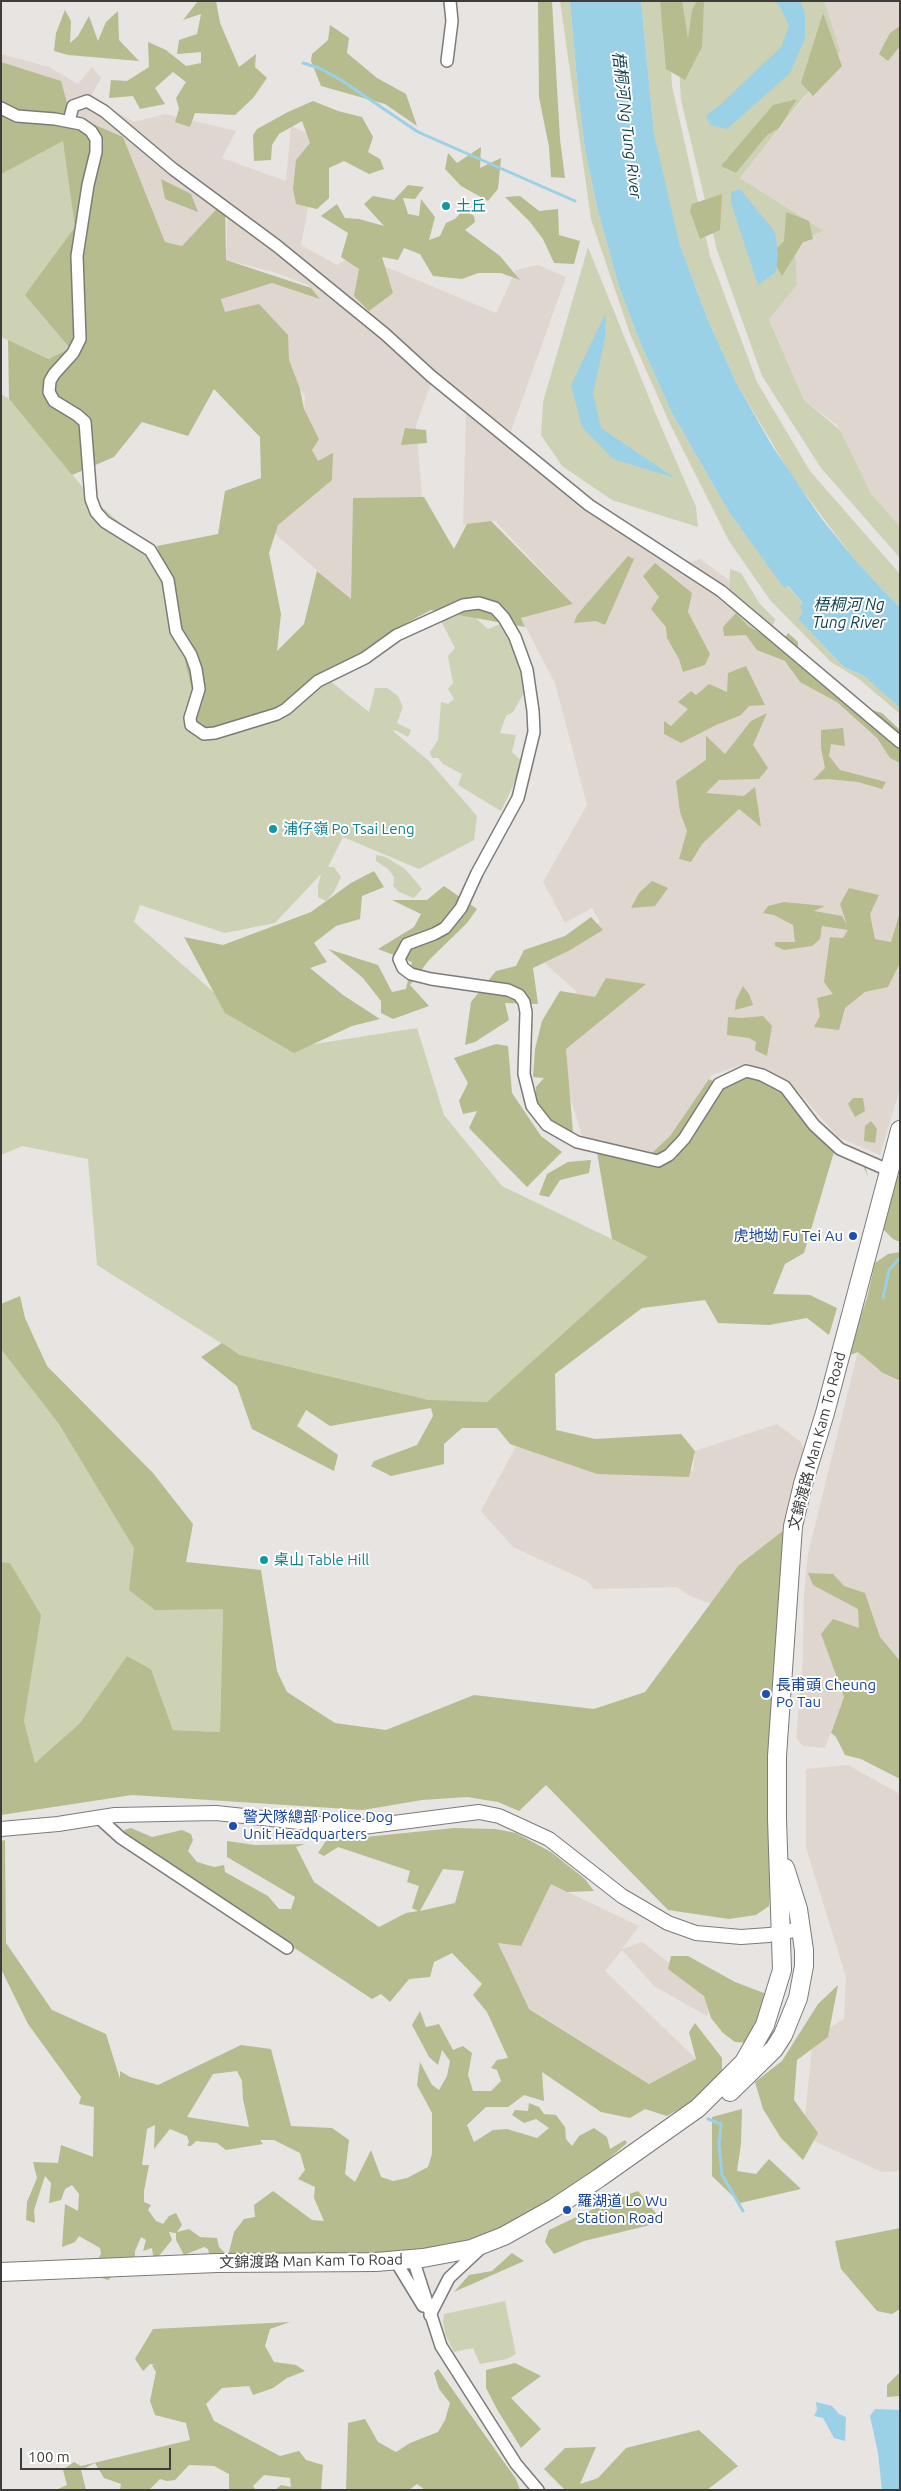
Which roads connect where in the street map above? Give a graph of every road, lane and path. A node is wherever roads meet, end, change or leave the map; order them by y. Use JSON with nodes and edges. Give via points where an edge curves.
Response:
{"nodes":[{"id":1,"x":450,"y":1,"type":"edge"},
{"id":2,"x":446,"y":61,"type":"dead end"},
{"id":3,"x":1,"y":108,"type":"edge"},
{"id":4,"x":69,"y":121,"type":"junction"},
{"id":5,"x":900,"y":742,"type":"edge"},
{"id":6,"x":900,"y":1130,"type":"edge"},
{"id":7,"x":893,"y":1165,"type":"edge"},
{"id":8,"x":99,"y":1818,"type":"junction"},
{"id":9,"x":1,"y":1829,"type":"edge"},
{"id":10,"x":779,"y":1849,"type":"junction"},
{"id":11,"x":800,"y":1929,"type":"junction"},
{"id":12,"x":782,"y":1933,"type":"junction"},
{"id":13,"x":287,"y":1948,"type":"dead end"},
{"id":14,"x":698,"y":2108,"type":"junction"},
{"id":15,"x":486,"y":2244,"type":"junction"},
{"id":16,"x":404,"y":2260,"type":"junction"},
{"id":17,"x":1,"y":2272,"type":"edge"},
{"id":18,"x":430,"y":2315,"type":"junction"},
{"id":19,"x":538,"y":2490,"type":"edge"}],
"edges":[{"from":1,"to":2,"type":"street","via":[[452,21]]},
{"from":3,"to":4,"type":"street","via":[[17,116]]},
{"from":4,"to":5,"type":"street","via":[[73,106],[86,101],[104,110],[173,169],[277,246],[385,334],[589,506],[721,591]]},
{"from":4,"to":7,"type":"street","via":[[89,129],[97,147],[77,256],[80,339],[73,353],[54,374],[49,392],[54,401],[77,414],[84,422],[90,493],[96,512],[105,522],[150,550],[168,580],[176,631],[192,655],[196,669],[199,689],[191,725],[204,734],[215,733],[277,714],[318,681],[365,658],[397,635],[463,605],[479,603],[495,608],[515,637],[527,670],[533,711],[534,732],[518,798],[461,908],[445,928],[406,944],[399,959],[403,968],[411,974],[431,979],[508,990],[519,995],[526,1012],[524,1074],[532,1106],[547,1125],[577,1142],[658,1161],[670,1155],[684,1139],[719,1084],[746,1071],[785,1087],[814,1125],[840,1149]]},
{"from":6,"to":7,"type":"main road","name":"文錦渡路 Man Kam To Road"},
{"from":7,"to":10,"type":"main road","name":"文錦渡路 Man Kam To Road","via":[[793,1526],[777,1756]]},
{"from":8,"to":9,"type":"street"},
{"from":8,"to":12,"type":"street","via":[[216,1813],[355,1828],[478,1812],[499,1816],[549,1838],[622,1896],[668,1923],[712,1935],[741,1937]]},
{"from":8,"to":13,"type":"street","via":[[121,1838]]},
{"from":10,"to":11,"type":"main road","name":"文錦渡路 Man Kam To Road","via":[[798,1909]]},
{"from":10,"to":12,"type":"main road","name":"文錦渡路 Man Kam To Road"},
{"from":11,"to":12,"type":"street"},
{"from":11,"to":14,"type":"main road","name":"文錦渡路 Man Kam To Road","via":[[804,1966],[798,1998],[783,2035],[766,2059],[739,2085]]},
{"from":12,"to":14,"type":"main road","name":"文錦渡路 Man Kam To Road","via":[[782,1970],[765,2025],[744,2062]]},
{"from":14,"to":15,"type":"main road","name":"文錦渡路 Man Kam To Road","via":[[554,2208]]},
{"from":15,"to":16,"type":"main road","name":"文錦渡路 Man Kam To Road"},
{"from":15,"to":18,"type":"street","via":[[449,2278]]},
{"from":16,"to":17,"type":"main road","name":"文錦渡路 Man Kam To Road","via":[[217,2263]]},
{"from":16,"to":18,"type":"street"},
{"from":16,"to":18,"type":"street"},
{"from":18,"to":19,"type":"street","via":[[448,2358],[516,2464]]}]}
